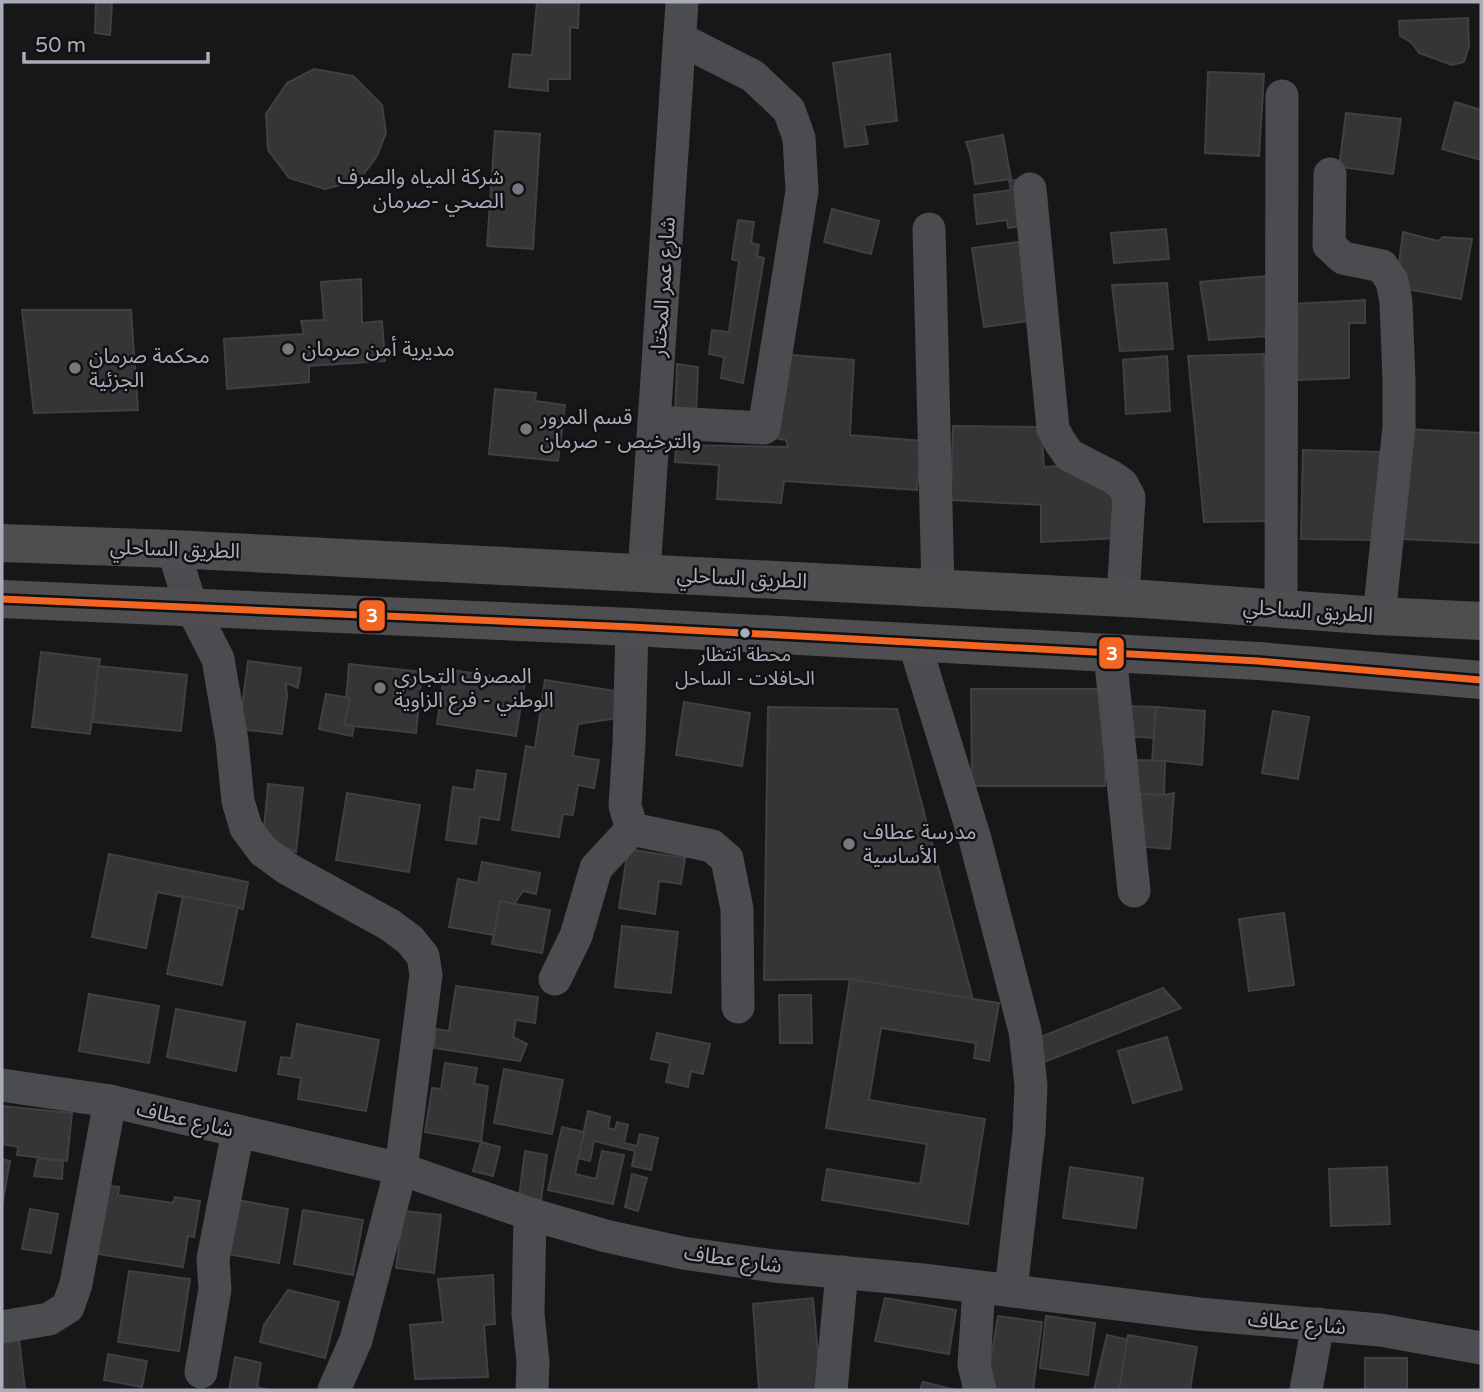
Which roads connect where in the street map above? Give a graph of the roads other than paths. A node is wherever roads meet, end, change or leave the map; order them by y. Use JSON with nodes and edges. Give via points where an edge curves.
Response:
{"nodes":[{"id":1,"x":682,"y":2,"type":"edge"},
{"id":2,"x":680,"y":39,"type":"junction"},
{"id":3,"x":1282,"y":96,"type":"dead end"},
{"id":4,"x":1330,"y":174,"type":"dead end"},
{"id":5,"x":1030,"y":189,"type":"dead end"},
{"id":6,"x":929,"y":229,"type":"dead end"},
{"id":7,"x":654,"y":422,"type":"junction"},
{"id":8,"x":2,"y":543,"type":"edge"},
{"id":9,"x":173,"y":549,"type":"junction"},
{"id":10,"x":644,"y":573,"type":"junction"},
{"id":11,"x":938,"y":588,"type":"junction"},
{"id":12,"x":1123,"y":598,"type":"junction"},
{"id":13,"x":2,"y":599,"type":"edge"},
{"id":14,"x":191,"y":606,"type":"junction"},
{"id":15,"x":1281,"y":609,"type":"junction"},
{"id":16,"x":1379,"y":616,"type":"junction"},
{"id":17,"x":1481,"y":621,"type":"edge"},
{"id":18,"x":632,"y":627,"type":"junction"},
{"id":19,"x":914,"y":642,"type":"junction"},
{"id":20,"x":1110,"y":653,"type":"junction"},
{"id":21,"x":1481,"y":680,"type":"edge"},
{"id":22,"x":632,"y":829,"type":"junction"},
{"id":23,"x":1134,"y":891,"type":"dead end"},
{"id":24,"x":555,"y":979,"type":"dead end"},
{"id":25,"x":738,"y":1007,"type":"dead end"},
{"id":26,"x":2,"y":1085,"type":"edge"},
{"id":27,"x":110,"y":1101,"type":"junction"},
{"id":28,"x":238,"y":1131,"type":"junction"},
{"id":29,"x":401,"y":1169,"type":"junction"},
{"id":30,"x":530,"y":1213,"type":"junction"},
{"id":31,"x":842,"y":1272,"type":"junction"},
{"id":32,"x":995,"y":1289,"type":"junction"},
{"id":33,"x":1318,"y":1324,"type":"junction"},
{"id":34,"x":2,"y":1327,"type":"edge"},
{"id":35,"x":1481,"y":1348,"type":"edge"},
{"id":36,"x":201,"y":1372,"type":"dead end"},
{"id":37,"x":334,"y":1390,"type":"edge"},
{"id":38,"x":532,"y":1390,"type":"edge"},
{"id":39,"x":831,"y":1390,"type":"edge"},
{"id":40,"x":980,"y":1390,"type":"edge"},
{"id":41,"x":1306,"y":1390,"type":"edge"}],
"edges":[{"from":1,"to":2,"type":"street","name":"شارع عمر المختار"},
{"from":2,"to":7,"type":"street","name":"شارع عمر المختار"},
{"from":2,"to":7,"type":"street","via":[[753,76],[789,110],[799,138],[802,191],[764,428]]},
{"from":3,"to":15,"type":"street"},
{"from":4,"to":16,"type":"street","via":[[1329,245],[1343,258],[1382,266],[1392,281],[1396,302],[1399,427]]},
{"from":5,"to":12,"type":"street","via":[[1053,429],[1069,454],[1122,484],[1129,497]]},
{"from":6,"to":11,"type":"street"},
{"from":7,"to":10,"type":"street","name":"شارع عمر المختار"},
{"from":8,"to":9,"type":"highway","name":"الطريق الساحلي"},
{"from":9,"to":10,"type":"highway","name":"الطريق الساحلي"},
{"from":9,"to":14,"type":"street"},
{"from":10,"to":11,"type":"highway","name":"الطريق الساحلي"},
{"from":11,"to":12,"type":"highway","name":"الطريق الساحلي"},
{"from":12,"to":15,"type":"highway","name":"الطريق الساحلي"},
{"from":13,"to":14,"type":"highway"},
{"from":14,"to":18,"type":"highway"},
{"from":14,"to":29,"type":"street","via":[[218,659],[238,802],[246,828],[263,851],[390,925],[423,956],[426,975]]},
{"from":15,"to":16,"type":"highway","name":"الطريق الساحلي"},
{"from":16,"to":17,"type":"highway","name":"الطريق الساحلي"},
{"from":18,"to":19,"type":"highway"},
{"from":18,"to":22,"type":"street","via":[[625,806]]},
{"from":19,"to":20,"type":"highway"},
{"from":19,"to":32,"type":"street","via":[[975,839],[1024,1031],[1031,1085],[1029,1133]]},
{"from":20,"to":21,"type":"highway"},
{"from":20,"to":23,"type":"street"},
{"from":22,"to":24,"type":"street","via":[[596,868],[576,936]]},
{"from":22,"to":25,"type":"street","via":[[712,846],[727,859],[737,909]]},
{"from":26,"to":27,"type":"street","name":"شارع عطاف"},
{"from":27,"to":28,"type":"street","name":"شارع عطاف"},
{"from":27,"to":34,"type":"street","via":[[68,1307],[49,1319]]},
{"from":28,"to":29,"type":"street","name":"شارع عطاف"},
{"from":28,"to":36,"type":"street","via":[[213,1259],[215,1289]]},
{"from":29,"to":30,"type":"street","name":"شارع عطاف"},
{"from":29,"to":37,"type":"street","via":[[356,1340]]},
{"from":30,"to":31,"type":"street","name":"شارع عطاف","via":[[683,1253]]},
{"from":30,"to":38,"type":"street"},
{"from":31,"to":32,"type":"street","name":"شارع عطاف"},
{"from":31,"to":39,"type":"street"},
{"from":32,"to":33,"type":"street","name":"شارع عطاف"},
{"from":32,"to":40,"type":"street","via":[[974,1365]]},
{"from":33,"to":35,"type":"street","name":"شارع عطاف"},
{"from":33,"to":41,"type":"street"}]}
